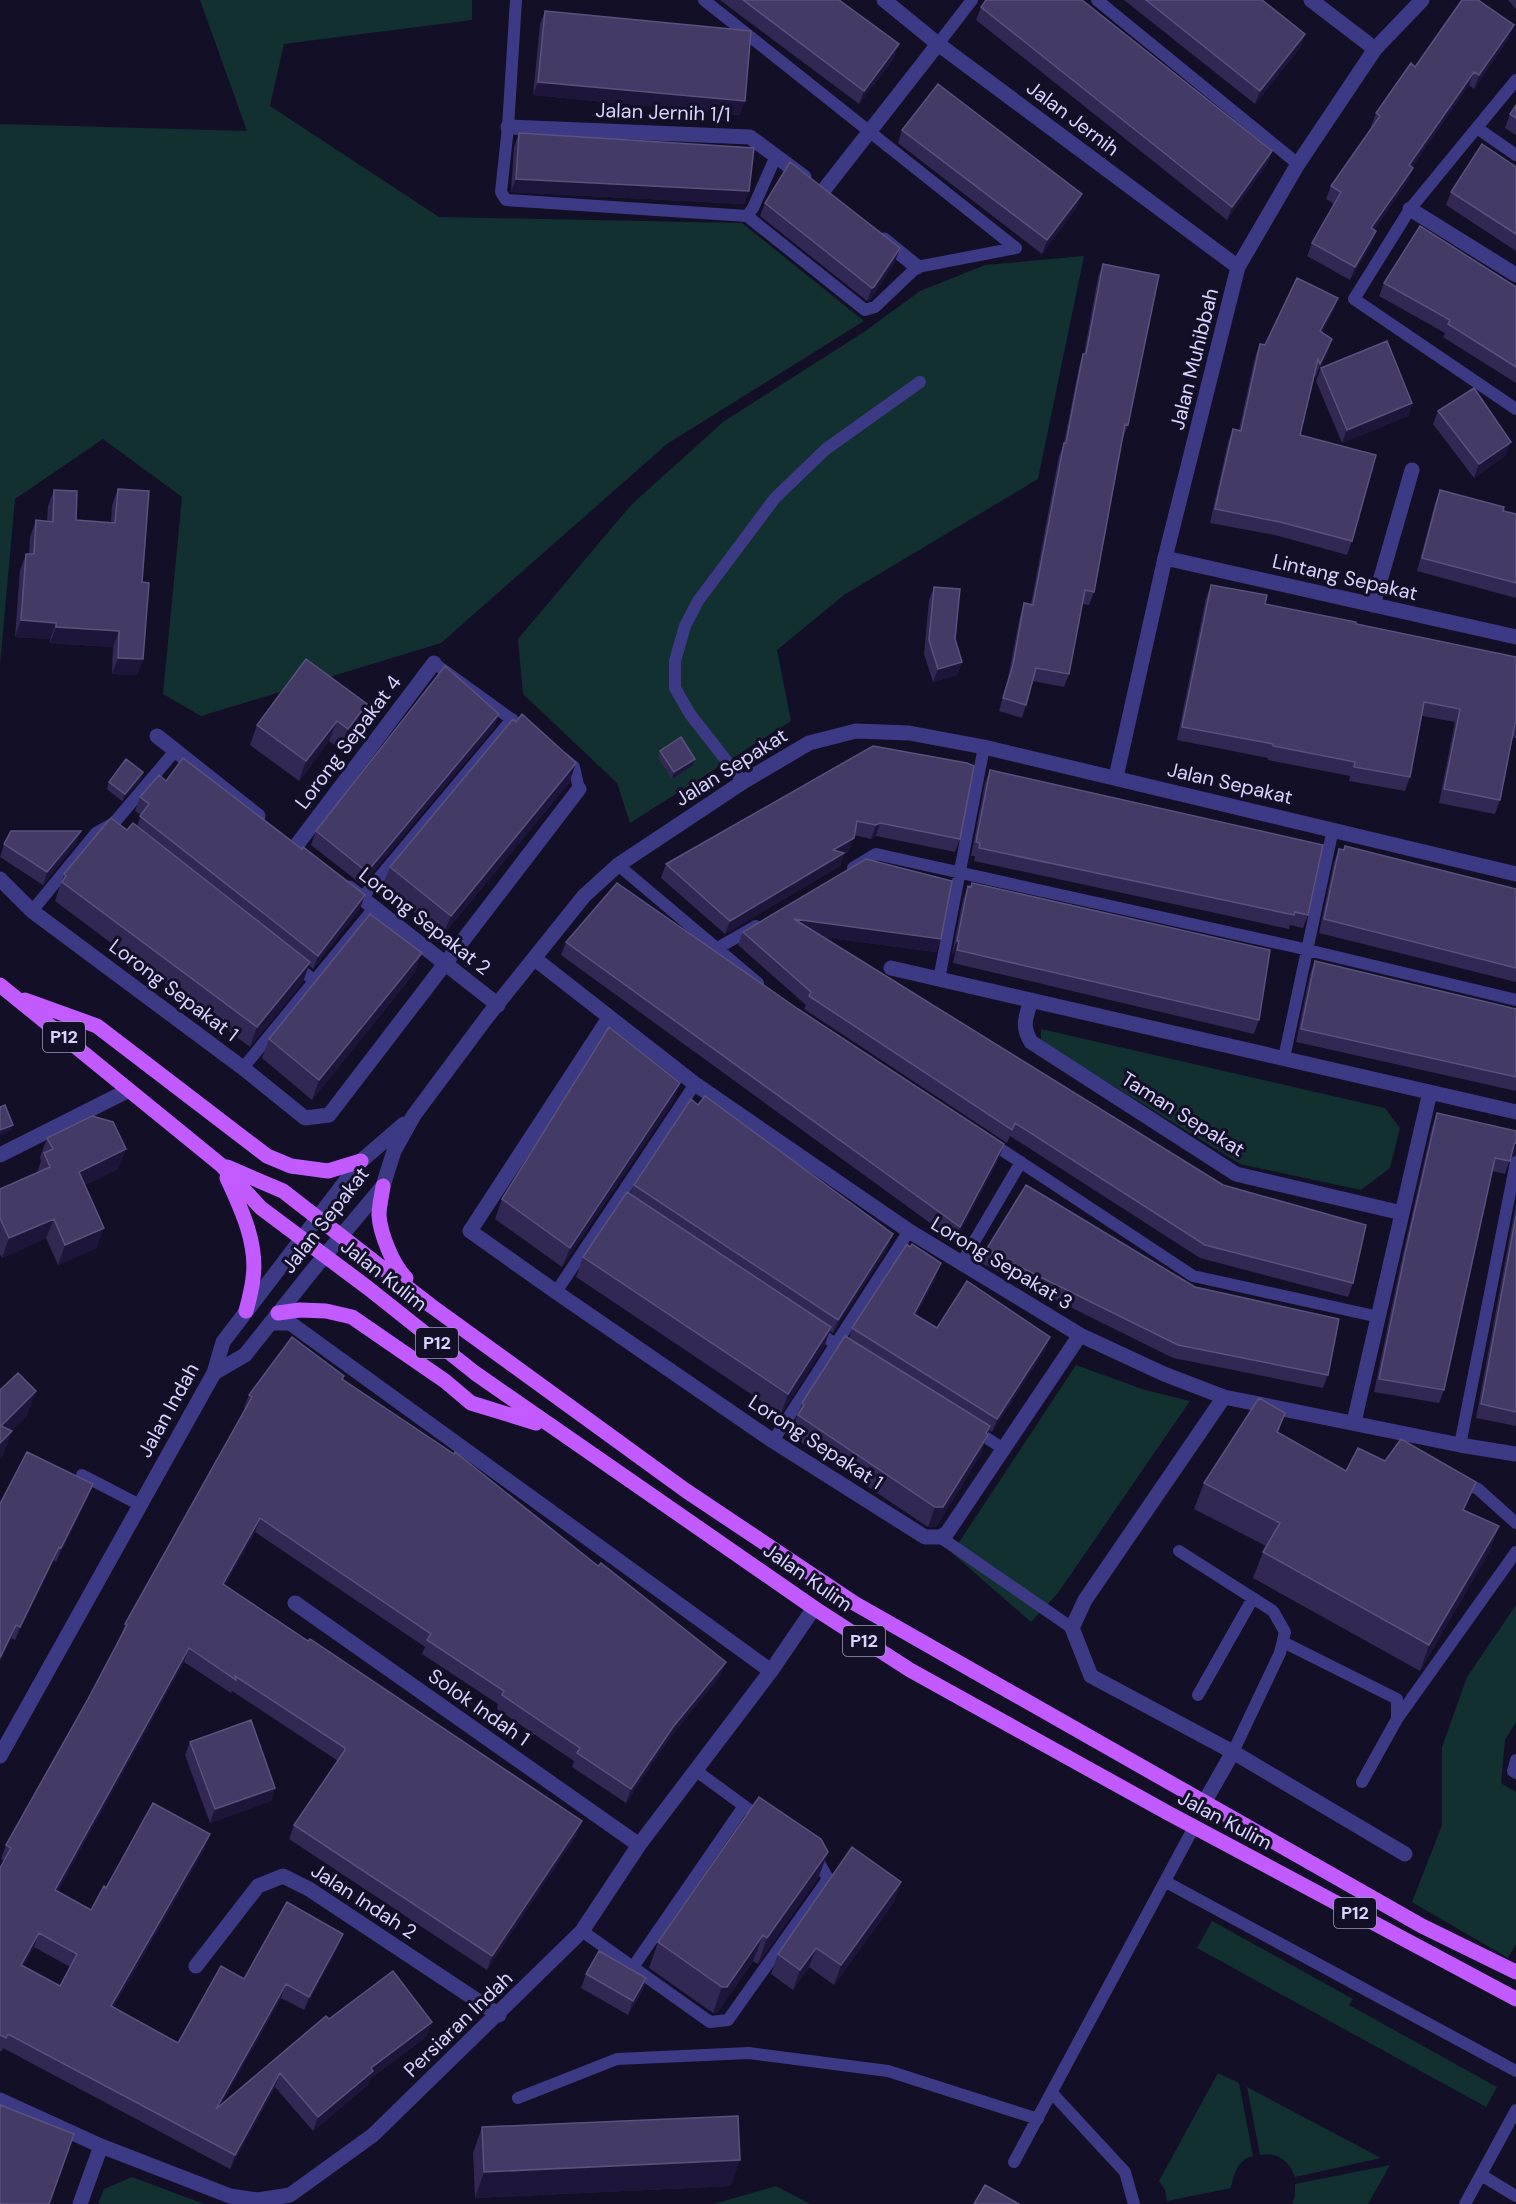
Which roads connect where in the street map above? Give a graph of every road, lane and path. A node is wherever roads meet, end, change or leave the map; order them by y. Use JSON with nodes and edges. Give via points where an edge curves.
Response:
{"nodes":[{"id":1,"x":516,"y":0,"type":"edge"},
{"id":2,"x":704,"y":0,"type":"edge"},
{"id":3,"x":884,"y":0,"type":"edge"},
{"id":4,"x":972,"y":0,"type":"edge"},
{"id":5,"x":1097,"y":0,"type":"edge"},
{"id":6,"x":1311,"y":0,"type":"edge"},
{"id":7,"x":1422,"y":0,"type":"edge"},
{"id":8,"x":938,"y":44,"type":"junction"},
{"id":9,"x":1376,"y":49,"type":"junction"},
{"id":10,"x":1516,"y":80,"type":"edge"},
{"id":11,"x":508,"y":127,"type":"junction"},
{"id":12,"x":1477,"y":128,"type":"junction"},
{"id":13,"x":868,"y":132,"type":"junction"},
{"id":14,"x":1516,"y":155,"type":"edge"},
{"id":15,"x":776,"y":156,"type":"junction"},
{"id":16,"x":1298,"y":164,"type":"junction"},
{"id":17,"x":1410,"y":209,"type":"junction"},
{"id":18,"x":747,"y":216,"type":"junction"},
{"id":19,"x":874,"y":232,"type":"edge"},
{"id":20,"x":916,"y":267,"type":"junction"},
{"id":21,"x":1238,"y":267,"type":"junction"},
{"id":22,"x":1516,"y":275,"type":"edge"},
{"id":23,"x":920,"y":382,"type":"dead end"},
{"id":24,"x":1516,"y":409,"type":"edge"},
{"id":25,"x":1412,"y":470,"type":"dead end"},
{"id":26,"x":1165,"y":558,"type":"junction"},
{"id":27,"x":1373,"y":605,"type":"junction"},
{"id":28,"x":1516,"y":638,"type":"edge"},
{"id":29,"x":434,"y":663,"type":"joint"},
{"id":30,"x":512,"y":719,"type":"junction"},
{"id":31,"x":530,"y":733,"type":"edge"},
{"id":32,"x":157,"y":736,"type":"dead end"},
{"id":33,"x":984,"y":747,"type":"junction"},
{"id":34,"x":175,"y":751,"type":"junction"},
{"id":35,"x":556,"y":753,"type":"edge"},
{"id":36,"x":1116,"y":777,"type":"junction"},
{"id":37,"x":743,"y":782,"type":"junction"},
{"id":38,"x":579,"y":789,"type":"joint"},
{"id":39,"x":268,"y":824,"type":"edge"},
{"id":40,"x":1333,"y":829,"type":"junction"},
{"id":41,"x":296,"y":846,"type":"edge"},
{"id":42,"x":618,"y":865,"type":"junction"},
{"id":43,"x":846,"y":872,"type":"edge"},
{"id":44,"x":961,"y":872,"type":"junction"},
{"id":45,"x":1516,"y":874,"type":"edge"},
{"id":46,"x":334,"y":876,"type":"edge"},
{"id":47,"x":0,"y":879,"type":"edge"},
{"id":48,"x":362,"y":898,"type":"junction"},
{"id":49,"x":374,"y":908,"type":"junction"},
{"id":50,"x":32,"y":911,"type":"junction"},
{"id":51,"x":766,"y":920,"type":"edge"},
{"id":52,"x":716,"y":949,"type":"junction"},
{"id":53,"x":1307,"y":949,"type":"junction"},
{"id":54,"x":286,"y":958,"type":"edge"},
{"id":55,"x":535,"y":959,"type":"junction"},
{"id":56,"x":446,"y":964,"type":"junction"},
{"id":57,"x":891,"y":968,"type":"dead end"},
{"id":58,"x":939,"y":979,"type":"junction"},
{"id":59,"x":314,"y":980,"type":"junction"},
{"id":60,"x":0,"y":985,"type":"edge"},
{"id":61,"x":768,"y":990,"type":"edge"},
{"id":62,"x":14,"y":996,"type":"junction"},
{"id":63,"x":1031,"y":1000,"type":"junction"},
{"id":64,"x":1516,"y":1000,"type":"edge"},
{"id":65,"x":498,"y":1005,"type":"junction"},
{"id":66,"x":609,"y":1018,"type":"junction"},
{"id":67,"x":1284,"y":1058,"type":"junction"},
{"id":68,"x":243,"y":1068,"type":"junction"},
{"id":69,"x":695,"y":1084,"type":"junction"},
{"id":70,"x":129,"y":1090,"type":"junction"},
{"id":71,"x":1430,"y":1092,"type":"junction"},
{"id":72,"x":1516,"y":1112,"type":"edge"},
{"id":73,"x":414,"y":1115,"type":"junction"},
{"id":74,"x":982,"y":1136,"type":"edge"},
{"id":75,"x":0,"y":1155,"type":"edge"},
{"id":76,"x":361,"y":1161,"type":"junction"},
{"id":77,"x":1021,"y":1162,"type":"junction"},
{"id":78,"x":1516,"y":1162,"type":"edge"},
{"id":79,"x":221,"y":1164,"type":"junction"},
{"id":80,"x":383,"y":1186,"type":"junction"},
{"id":81,"x":1402,"y":1212,"type":"junction"},
{"id":82,"x":319,"y":1218,"type":"junction"},
{"id":83,"x":909,"y":1231,"type":"junction"},
{"id":84,"x":342,"y":1236,"type":"junction"},
{"id":85,"x":303,"y":1239,"type":"junction"},
{"id":86,"x":325,"y":1256,"type":"junction"},
{"id":87,"x":962,"y":1264,"type":"junction"},
{"id":88,"x":556,"y":1292,"type":"junction"},
{"id":89,"x":430,"y":1305,"type":"junction"},
{"id":90,"x":246,"y":1311,"type":"junction"},
{"id":91,"x":1379,"y":1317,"type":"junction"},
{"id":92,"x":274,"y":1318,"type":"junction"},
{"id":93,"x":806,"y":1324,"type":"edge"},
{"id":94,"x":1080,"y":1335,"type":"junction"},
{"id":95,"x":835,"y":1344,"type":"junction"},
{"id":96,"x":865,"y":1362,"type":"edge"},
{"id":97,"x":214,"y":1373,"type":"junction"},
{"id":98,"x":1224,"y":1397,"type":"junction"},
{"id":99,"x":1354,"y":1422,"type":"junction"},
{"id":100,"x":964,"y":1424,"type":"edge"},
{"id":101,"x":550,"y":1428,"type":"junction"},
{"id":102,"x":773,"y":1441,"type":"junction"},
{"id":103,"x":1460,"y":1444,"type":"junction"},
{"id":104,"x":1004,"y":1449,"type":"junction"},
{"id":105,"x":1516,"y":1454,"type":"edge"},
{"id":106,"x":82,"y":1475,"type":"dead end"},
{"id":107,"x":1450,"y":1477,"type":"edge"},
{"id":108,"x":140,"y":1505,"type":"junction"},
{"id":109,"x":1516,"y":1523,"type":"edge"},
{"id":110,"x":940,"y":1537,"type":"junction"},
{"id":111,"x":1179,"y":1551,"type":"dead end"},
{"id":112,"x":1516,"y":1552,"type":"edge"},
{"id":113,"x":1253,"y":1598,"type":"junction"},
{"id":114,"x":295,"y":1604,"type":"dead end"},
{"id":115,"x":814,"y":1608,"type":"junction"},
{"id":116,"x":1072,"y":1628,"type":"junction"},
{"id":117,"x":1283,"y":1642,"type":"junction"},
{"id":118,"x":771,"y":1671,"type":"junction"},
{"id":119,"x":1198,"y":1695,"type":"dead end"},
{"id":120,"x":1397,"y":1719,"type":"junction"},
{"id":121,"x":1233,"y":1752,"type":"junction"},
{"id":122,"x":0,"y":1756,"type":"edge"},
{"id":123,"x":1516,"y":1760,"type":"edge"},
{"id":124,"x":695,"y":1770,"type":"junction"},
{"id":125,"x":1516,"y":1773,"type":"edge"},
{"id":126,"x":1362,"y":1782,"type":"dead end"},
{"id":127,"x":1205,"y":1801,"type":"junction"},
{"id":128,"x":744,"y":1806,"type":"junction"},
{"id":129,"x":771,"y":1826,"type":"edge"},
{"id":130,"x":1194,"y":1827,"type":"junction"},
{"id":131,"x":639,"y":1845,"type":"junction"},
{"id":132,"x":799,"y":1846,"type":"edge"},
{"id":133,"x":1405,"y":1854,"type":"dead end"},
{"id":134,"x":1166,"y":1882,"type":"junction"},
{"id":135,"x":582,"y":1931,"type":"junction"},
{"id":136,"x":196,"y":1966,"type":"dead end"},
{"id":137,"x":633,"y":1967,"type":"junction"},
{"id":138,"x":1516,"y":1972,"type":"edge"},
{"id":139,"x":1516,"y":1999,"type":"edge"},
{"id":140,"x":499,"y":2015,"type":"junction"},
{"id":141,"x":1516,"y":2071,"type":"edge"},
{"id":142,"x":1052,"y":2093,"type":"junction"},
{"id":143,"x":518,"y":2098,"type":"dead end"},
{"id":144,"x":0,"y":2100,"type":"edge"},
{"id":145,"x":1516,"y":2110,"type":"edge"},
{"id":146,"x":1038,"y":2119,"type":"junction"},
{"id":147,"x":101,"y":2146,"type":"junction"},
{"id":148,"x":1014,"y":2162,"type":"dead end"},
{"id":149,"x":1481,"y":2175,"type":"junction"},
{"id":150,"x":1516,"y":2196,"type":"edge"},
{"id":151,"x":80,"y":2204,"type":"edge"},
{"id":152,"x":1134,"y":2204,"type":"edge"},
{"id":153,"x":1465,"y":2204,"type":"edge"}],
"edges":[{"from":1,"to":11,"type":"lane"},
{"from":2,"to":13,"type":"lane"},
{"from":3,"to":8,"type":"street","name":"Jalan Jernih"},
{"from":4,"to":8,"type":"lane"},
{"from":5,"to":16,"type":"lane"},
{"from":6,"to":9,"type":"street"},
{"from":7,"to":9,"type":"street","name":"Jalan Muhibbah"},
{"from":8,"to":13,"type":"street"},
{"from":8,"to":21,"type":"street","name":"Jalan Jernih"},
{"from":9,"to":16,"type":"street","name":"Jalan Muhibbah"},
{"from":10,"to":12,"type":"lane"},
{"from":11,"to":15,"type":"street","name":"Jalan Jernih 1/1","via":[[750,137]]},
{"from":11,"to":18,"type":"lane","via":[[501,192],[507,200]]},
{"from":12,"to":14,"type":"lane"},
{"from":12,"to":17,"type":"lane"},
{"from":13,"to":15,"type":"street","name":"Jalan Jernih 1/1","via":[[827,194]]},
{"from":13,"to":20,"type":"lane","via":[[1016,249]]},
{"from":15,"to":18,"type":"lane"},
{"from":16,"to":21,"type":"street","name":"Jalan Muhibbah"},
{"from":17,"to":22,"type":"street"},
{"from":17,"to":24,"type":"lane","via":[[1354,299]]},
{"from":18,"to":20,"type":"lane","via":[[865,310],[875,307]]},
{"from":19,"to":20,"type":"street"},
{"from":21,"to":26,"type":"street","name":"Jalan Muhibbah"},
{"from":23,"to":37,"type":"lane","via":[[826,449],[775,498],[698,600],[685,627],[675,661],[675,688],[690,714]]},
{"from":25,"to":27,"type":"street"},
{"from":26,"to":27,"type":"street","name":"Lintang Sepakat"},
{"from":26,"to":36,"type":"street","name":"Jalan Muhibbah"},
{"from":27,"to":28,"type":"street","name":"Lintang Sepakat"},
{"from":29,"to":30,"type":"lane"},
{"from":29,"to":41,"type":"street","name":"Lorong Sepakat 4"},
{"from":30,"to":31,"type":"lane"},
{"from":30,"to":48,"type":"lane"},
{"from":32,"to":34,"type":"street"},
{"from":33,"to":36,"type":"street","name":"Jalan Sepakat"},
{"from":33,"to":37,"type":"street","name":"Jalan Sepakat","via":[[909,733],[856,731],[809,743]]},
{"from":33,"to":44,"type":"lane"},
{"from":34,"to":39,"type":"street"},
{"from":34,"to":50,"type":"lane","via":[[118,827],[96,833]]},
{"from":35,"to":38,"type":"lane","via":[[574,767]]},
{"from":36,"to":40,"type":"street","name":"Jalan Sepakat"},
{"from":37,"to":42,"type":"street","name":"Jalan Sepakat"},
{"from":38,"to":56,"type":"street"},
{"from":40,"to":45,"type":"street","name":"Jalan Sepakat"},
{"from":40,"to":53,"type":"lane"},
{"from":42,"to":52,"type":"lane"},
{"from":42,"to":55,"type":"street","name":"Jalan Sepakat","via":[[584,896]]},
{"from":43,"to":44,"type":"lane","via":[[876,854]]},
{"from":44,"to":53,"type":"lane"},
{"from":44,"to":58,"type":"lane"},
{"from":46,"to":48,"type":"street","name":"Lorong Sepakat 2"},
{"from":47,"to":50,"type":"street","name":"Lorong Sepakat 1"},
{"from":48,"to":49,"type":"street","name":"Lorong Sepakat 2"},
{"from":49,"to":56,"type":"street","name":"Lorong Sepakat 2"},
{"from":49,"to":59,"type":"lane"},
{"from":50,"to":68,"type":"street","name":"Lorong Sepakat 1"},
{"from":51,"to":52,"type":"lane"},
{"from":52,"to":61,"type":"lane"},
{"from":53,"to":64,"type":"lane"},
{"from":53,"to":67,"type":"lane"},
{"from":54,"to":59,"type":"lane"},
{"from":55,"to":65,"type":"street","name":"Jalan Sepakat"},
{"from":55,"to":66,"type":"street","name":"Lorong Sepakat 3"},
{"from":56,"to":65,"type":"street","name":"Lorong Sepakat 2"},
{"from":56,"to":68,"type":"street","name":"Lorong Sepakat 1","via":[[329,1115],[305,1118]]},
{"from":57,"to":58,"type":"street"},
{"from":58,"to":63,"type":"street"},
{"from":59,"to":68,"type":"lane"},
{"from":60,"to":62,"type":"main road","name":"Jalan Kulim","number":"P12"},
{"from":62,"to":70,"type":"main road","name":"Jalan Kulim","number":"P12"},
{"from":62,"to":76,"type":"main road","via":[[97,1026],[267,1156],[291,1166],[328,1172]]},
{"from":63,"to":67,"type":"street"},
{"from":63,"to":81,"type":"street","name":"Taman Sepakat","via":[[1024,1022],[1031,1042],[1236,1174]]},
{"from":65,"to":73,"type":"street","name":"Jalan Sepakat"},
{"from":66,"to":69,"type":"street","name":"Lorong Sepakat 3"},
{"from":66,"to":88,"type":"street","name":"Lorong Sepakat 1","via":[[470,1231]]},
{"from":67,"to":71,"type":"street"},
{"from":69,"to":83,"type":"street","name":"Lorong Sepakat 3"},
{"from":69,"to":88,"type":"lane","via":[[622,1203]]},
{"from":70,"to":75,"type":"street"},
{"from":70,"to":79,"type":"main road","name":"Jalan Kulim","number":"P12"},
{"from":71,"to":72,"type":"street"},
{"from":71,"to":81,"type":"street"},
{"from":73,"to":76,"type":"street","name":"Jalan Indah"},
{"from":73,"to":80,"type":"street","name":"Jalan Sepakat","via":[[394,1151]]},
{"from":74,"to":77,"type":"lane"},
{"from":76,"to":82,"type":"street","name":"Jalan Indah"},
{"from":77,"to":87,"type":"lane"},
{"from":77,"to":91,"type":"lane","via":[[1193,1276]]},
{"from":78,"to":103,"type":"lane"},
{"from":79,"to":82,"type":"main road","name":"Jalan Kulim","number":"P12","via":[[283,1191]]},
{"from":79,"to":85,"type":"main road","name":"Jalan Kulim","number":"P12","via":[[261,1208]]},
{"from":79,"to":90,"type":"main road","via":[[251,1244],[254,1276]]},
{"from":80,"to":84,"type":"street","name":"Jalan Sepakat"},
{"from":80,"to":89,"type":"main road","via":[[379,1217],[389,1251],[399,1272],[423,1292]]},
{"from":81,"to":91,"type":"street"},
{"from":82,"to":84,"type":"main road","name":"Jalan Kulim","number":"P12"},
{"from":82,"to":85,"type":"street","name":"Jalan Indah"},
{"from":83,"to":87,"type":"street","name":"Lorong Sepakat 3"},
{"from":83,"to":95,"type":"lane"},
{"from":84,"to":86,"type":"street","name":"Jalan Sepakat"},
{"from":84,"to":89,"type":"main road","name":"Jalan Kulim","number":"P12"},
{"from":85,"to":86,"type":"main road","name":"Jalan Kulim","number":"P12"},
{"from":85,"to":90,"type":"street","name":"Jalan Indah"},
{"from":86,"to":92,"type":"street","name":"Jalan Sepakat"},
{"from":86,"to":101,"type":"main road","name":"Jalan Kulim","number":"P12"},
{"from":87,"to":94,"type":"street","name":"Lorong Sepakat 3"},
{"from":88,"to":102,"type":"street","name":"Lorong Sepakat 1"},
{"from":89,"to":127,"type":"main road","name":"Jalan Kulim","number":"P12","via":[[685,1490],[854,1603]]},
{"from":90,"to":97,"type":"street","name":"Jalan Indah","via":[[223,1341]]},
{"from":91,"to":99,"type":"street"},
{"from":92,"to":97,"type":"street","name":"Jalan Sepakat","via":[[245,1355]]},
{"from":92,"to":101,"type":"main road","via":[[300,1310],[352,1317],[471,1403]]},
{"from":92,"to":118,"type":"street","via":[[290,1323]]},
{"from":93,"to":95,"type":"lane"},
{"from":94,"to":98,"type":"street","name":"Lorong Sepakat 3"},
{"from":94,"to":104,"type":"street"},
{"from":95,"to":96,"type":"lane"},
{"from":95,"to":102,"type":"lane"},
{"from":97,"to":108,"type":"street","name":"Jalan Indah"},
{"from":98,"to":99,"type":"street","name":"Lorong Sepakat 3"},
{"from":98,"to":116,"type":"street","via":[[1085,1600]]},
{"from":99,"to":103,"type":"street","name":"Lorong Sepakat 3"},
{"from":100,"to":104,"type":"lane"},
{"from":101,"to":115,"type":"main road","name":"Jalan Kulim","number":"P12"},
{"from":102,"to":110,"type":"street","name":"Lorong Sepakat 1","via":[[925,1537]]},
{"from":103,"to":105,"type":"street","name":"Lorong Sepakat 3"},
{"from":104,"to":110,"type":"street","via":[[947,1533]]},
{"from":106,"to":108,"type":"lane"},
{"from":107,"to":109,"type":"lane","via":[[1478,1489]]},
{"from":108,"to":122,"type":"street","name":"Jalan Indah"},
{"from":110,"to":116,"type":"lane"},
{"from":111,"to":113,"type":"lane"},
{"from":112,"to":120,"type":"lane"},
{"from":113,"to":117,"type":"lane","via":[[1273,1611],[1285,1632]]},
{"from":113,"to":119,"type":"lane"},
{"from":114,"to":131,"type":"street","name":"Solok Indah 1"},
{"from":115,"to":118,"type":"street","name":"Persiaran Indah"},
{"from":115,"to":130,"type":"main road","name":"Jalan Kulim","number":"P12","via":[[909,1670]]},
{"from":116,"to":121,"type":"street","via":[[1091,1676]]},
{"from":117,"to":120,"type":"lane","via":[[1397,1699]]},
{"from":117,"to":121,"type":"lane"},
{"from":118,"to":124,"type":"street","name":"Persiaran Indah"},
{"from":120,"to":126,"type":"lane"},
{"from":121,"to":127,"type":"street"},
{"from":121,"to":133,"type":"street"},
{"from":123,"to":125,"type":"lane"},
{"from":124,"to":128,"type":"lane"},
{"from":124,"to":131,"type":"street","name":"Persiaran Indah"},
{"from":127,"to":138,"type":"main road","name":"Jalan Kulim","via":[[1422,1926]]},
{"from":128,"to":129,"type":"lane"},
{"from":128,"to":137,"type":"lane"},
{"from":130,"to":134,"type":"lane"},
{"from":130,"to":139,"type":"main road","name":"Jalan Kulim","number":"P12"},
{"from":131,"to":135,"type":"street","name":"Persiaran Indah"},
{"from":132,"to":137,"type":"lane","via":[[817,1859],[828,1879],[728,2020],[710,2022]]},
{"from":134,"to":141,"type":"lane"},
{"from":134,"to":142,"type":"lane"},
{"from":135,"to":137,"type":"lane"},
{"from":135,"to":140,"type":"street","name":"Persiaran Indah"},
{"from":136,"to":140,"type":"street","name":"Jalan Indah 2","via":[[258,1886],[283,1876],[309,1889]]},
{"from":140,"to":147,"type":"street","name":"Persiaran Indah","via":[[373,2135],[290,2195],[258,2200],[230,2196]]},
{"from":142,"to":146,"type":"lane"},
{"from":142,"to":152,"type":"lane","via":[[1125,2172]]},
{"from":143,"to":146,"type":"lane","via":[[617,2059],[749,2053],[888,2071]]},
{"from":144,"to":147,"type":"street","name":"Persiaran Indah"},
{"from":145,"to":149,"type":"lane"},
{"from":146,"to":148,"type":"lane"},
{"from":147,"to":151,"type":"street"},
{"from":149,"to":150,"type":"lane"},
{"from":149,"to":153,"type":"lane"}]}
